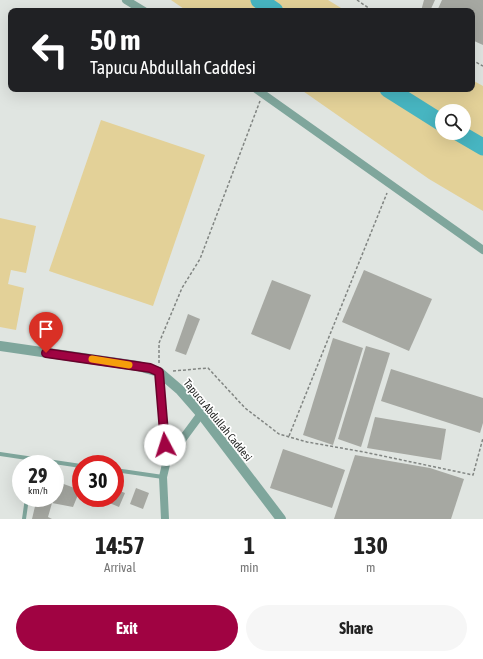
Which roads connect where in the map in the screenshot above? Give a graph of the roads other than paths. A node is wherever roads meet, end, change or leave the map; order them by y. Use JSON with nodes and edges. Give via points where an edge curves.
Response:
{"nodes":[{"id":1,"x":126,"y":0,"type":"edge"},
{"id":2,"x":139,"y":8,"type":"edge"},
{"id":3,"x":261,"y":92,"type":"edge"},
{"id":4,"x":483,"y":250,"type":"edge"},
{"id":5,"x":0,"y":346,"type":"edge"},
{"id":6,"x":159,"y":372,"type":"junction"},
{"id":7,"x":201,"y":414,"type":"junction"},
{"id":8,"x":0,"y":454,"type":"edge"},
{"id":9,"x":12,"y":457,"type":"edge"},
{"id":10,"x":167,"y":460,"type":"junction"},
{"id":11,"x":124,"y":471,"type":"edge"},
{"id":12,"x":163,"y":477,"type":"junction"},
{"id":13,"x":26,"y":507,"type":"edge"},
{"id":14,"x":24,"y":519,"type":"edge"},
{"id":15,"x":165,"y":519,"type":"edge"},
{"id":16,"x":282,"y":519,"type":"edge"}],
"edges":[{"from":1,"to":2,"type":"street"},
{"from":3,"to":4,"type":"street"},
{"from":5,"to":6,"type":"street","name":"Tapucu Abdullah Caddesi","via":[[138,366]]},
{"from":6,"to":7,"type":"street","name":"Tapucu Abdullah Caddesi","via":[[180,390]]},
{"from":6,"to":10,"type":"street"},
{"from":7,"to":10,"type":"street"},
{"from":7,"to":16,"type":"street","name":"Tapucu Abdullah Caddesi"},
{"from":8,"to":9,"type":"lane"},
{"from":10,"to":12,"type":"street"},
{"from":11,"to":12,"type":"lane"},
{"from":12,"to":15,"type":"street"},
{"from":13,"to":14,"type":"lane"}]}
